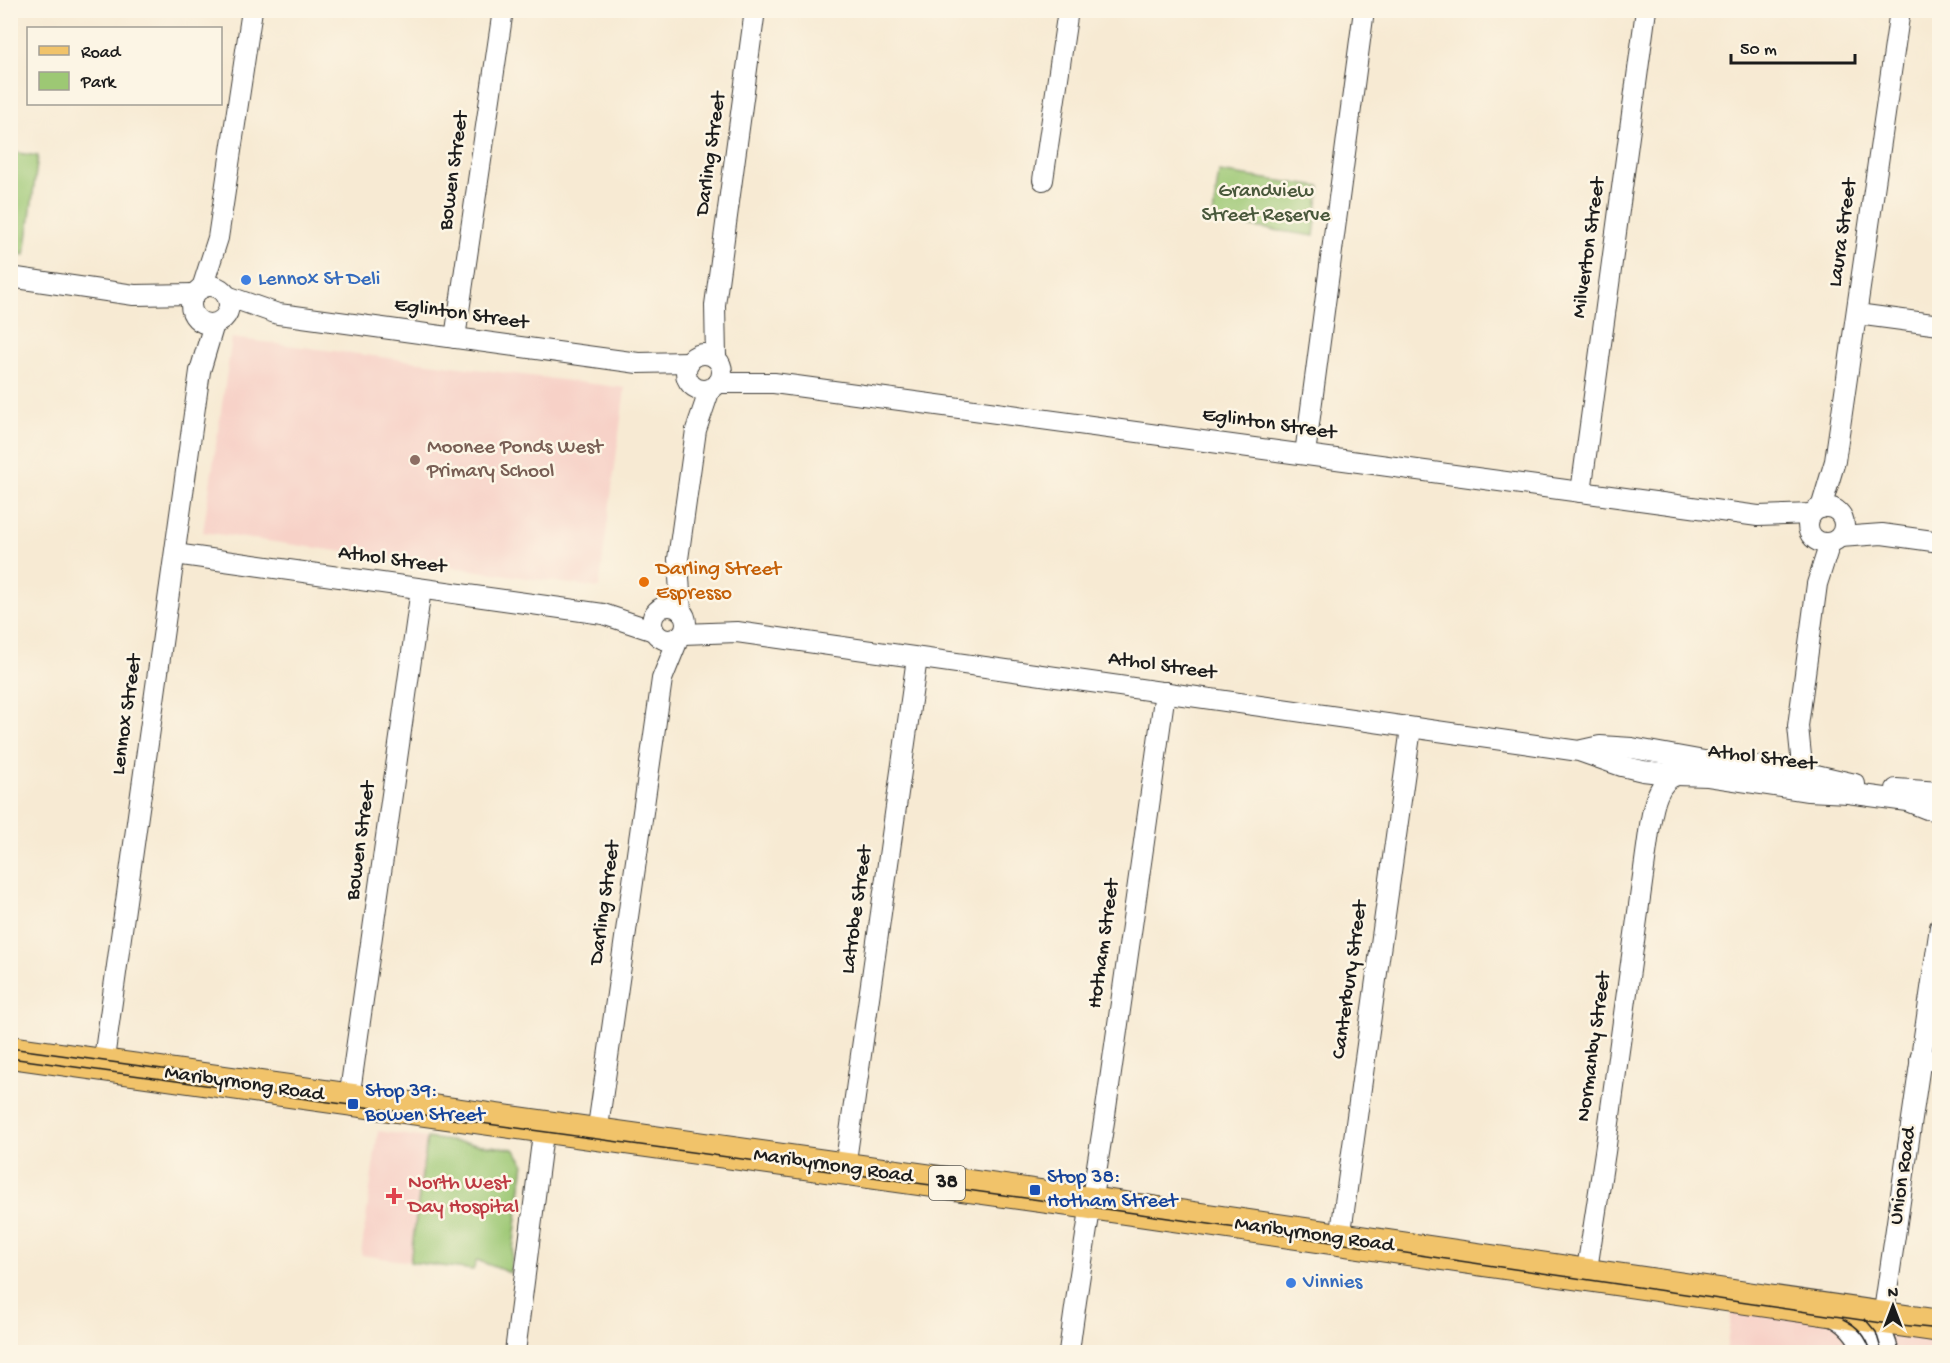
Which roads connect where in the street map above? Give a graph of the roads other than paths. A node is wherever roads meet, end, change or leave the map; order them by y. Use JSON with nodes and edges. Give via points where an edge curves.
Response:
{"nodes":[{"id":1,"x":252,"y":10,"type":"edge"},
{"id":2,"x":503,"y":10,"type":"edge"},
{"id":3,"x":756,"y":10,"type":"edge"},
{"id":4,"x":1068,"y":10,"type":"edge"},
{"id":5,"x":1364,"y":10,"type":"edge"},
{"id":6,"x":1646,"y":10,"type":"edge"},
{"id":7,"x":1900,"y":10,"type":"edge"},
{"id":8,"x":1043,"y":180,"type":"dead end"},
{"id":9,"x":218,"y":238,"type":"junction"},
{"id":10,"x":10,"y":277,"type":"edge"},
{"id":11,"x":224,"y":293,"type":"junction"},
{"id":12,"x":204,"y":310,"type":"junction"},
{"id":13,"x":278,"y":314,"type":"junction"},
{"id":14,"x":1857,"y":314,"type":"junction"},
{"id":15,"x":1940,"y":325,"type":"edge"},
{"id":16,"x":455,"y":338,"type":"junction"},
{"id":17,"x":704,"y":372,"type":"junction"},
{"id":18,"x":1305,"y":454,"type":"junction"},
{"id":19,"x":1581,"y":492,"type":"junction"},
{"id":20,"x":1825,"y":525,"type":"junction"},
{"id":21,"x":1940,"y":542,"type":"edge"},
{"id":22,"x":175,"y":555,"type":"junction"},
{"id":23,"x":421,"y":589,"type":"junction"},
{"id":24,"x":603,"y":614,"type":"junction"},
{"id":25,"x":674,"y":619,"type":"junction"},
{"id":26,"x":655,"y":632,"type":"junction"},
{"id":27,"x":917,"y":658,"type":"junction"},
{"id":28,"x":662,"y":679,"type":"junction"},
{"id":29,"x":1165,"y":692,"type":"junction"},
{"id":30,"x":1798,"y":726,"type":"junction"},
{"id":31,"x":1411,"y":728,"type":"junction"},
{"id":32,"x":1640,"y":749,"type":"junction"},
{"id":33,"x":1579,"y":751,"type":"junction"},
{"id":34,"x":1664,"y":753,"type":"junction"},
{"id":35,"x":1763,"y":768,"type":"junction"},
{"id":36,"x":1805,"y":770,"type":"junction"},
{"id":37,"x":1638,"y":772,"type":"junction"},
{"id":38,"x":1670,"y":777,"type":"junction"},
{"id":39,"x":1780,"y":787,"type":"junction"},
{"id":40,"x":1938,"y":802,"type":"edge"},
{"id":41,"x":1650,"y":825,"type":"junction"},
{"id":42,"x":1940,"y":927,"type":"edge"},
{"id":43,"x":10,"y":1052,"type":"edge"},
{"id":44,"x":1930,"y":1060,"type":"edge"},
{"id":45,"x":103,"y":1066,"type":"junction"},
{"id":46,"x":350,"y":1099,"type":"junction"},
{"id":47,"x":544,"y":1126,"type":"junction"},
{"id":48,"x":597,"y":1134,"type":"junction"},
{"id":49,"x":845,"y":1168,"type":"junction"},
{"id":50,"x":1090,"y":1203,"type":"junction"},
{"id":51,"x":1340,"y":1239,"type":"junction"},
{"id":52,"x":1586,"y":1276,"type":"junction"},
{"id":53,"x":1838,"y":1312,"type":"junction"},
{"id":54,"x":1893,"y":1339,"type":"edge"},
{"id":55,"x":515,"y":1353,"type":"edge"},
{"id":56,"x":1069,"y":1353,"type":"edge"},
{"id":57,"x":1866,"y":1353,"type":"edge"}],
"edges":[{"from":1,"to":9,"type":"street","name":"Lennox Street"},
{"from":2,"to":16,"type":"street","name":"Bowen Street"},
{"from":3,"to":17,"type":"street","name":"Darling Street"},
{"from":4,"to":8,"type":"street"},
{"from":5,"to":18,"type":"street"},
{"from":6,"to":19,"type":"street","name":"Milverton Street"},
{"from":7,"to":14,"type":"street","name":"Laura Street"},
{"from":9,"to":11,"type":"street","name":"Lennox Street"},
{"from":9,"to":12,"type":"street","name":"Lennox Street"},
{"from":10,"to":12,"type":"street","name":"Eglinton Street","via":[[134,295]]},
{"from":11,"to":12,"type":"street","name":"Eglinton Street","via":[[212,286]]},
{"from":11,"to":12,"type":"street","name":"Lennox Street","via":[[228,308]]},
{"from":11,"to":13,"type":"street","name":"Eglinton Street"},
{"from":12,"to":13,"type":"street","name":"Eglinton Street"},
{"from":12,"to":22,"type":"street","name":"Lennox Street","via":[[200,371]]},
{"from":13,"to":16,"type":"street","name":"Eglinton Street"},
{"from":14,"to":15,"type":"street"},
{"from":14,"to":20,"type":"street","name":"Laura Street"},
{"from":16,"to":17,"type":"street","name":"Eglinton Street"},
{"from":17,"to":18,"type":"street","name":"Eglinton Street"},
{"from":17,"to":25,"type":"street","name":"Darling Street","via":[[678,559]]},
{"from":18,"to":19,"type":"street","name":"Eglinton Street"},
{"from":19,"to":20,"type":"street","name":"Eglinton Street"},
{"from":20,"to":21,"type":"street","name":"Eglinton Street"},
{"from":20,"to":30,"type":"street","name":"Laura Street"},
{"from":22,"to":23,"type":"street","name":"Athol Street"},
{"from":22,"to":45,"type":"street","name":"Lennox Street"},
{"from":23,"to":24,"type":"street","name":"Athol Street"},
{"from":23,"to":46,"type":"street","name":"Bowen Street"},
{"from":24,"to":25,"type":"street","name":"Athol Street"},
{"from":24,"to":26,"type":"street","name":"Athol Street"},
{"from":25,"to":26,"type":"street","name":"Darling Street","via":[[652,620]]},
{"from":25,"to":27,"type":"street","name":"Athol Street"},
{"from":25,"to":28,"type":"street","name":"Darling Street"},
{"from":26,"to":28,"type":"street","name":"Darling Street"},
{"from":27,"to":29,"type":"street","name":"Athol Street"},
{"from":27,"to":49,"type":"street","name":"Latrobe Street"},
{"from":28,"to":48,"type":"street","name":"Darling Street"},
{"from":29,"to":31,"type":"street","name":"Athol Street"},
{"from":29,"to":50,"type":"street","name":"Hotham Street"},
{"from":30,"to":35,"type":"street","name":"Laura Street","via":[[1787,755]]},
{"from":30,"to":36,"type":"street","name":"Laura Street"},
{"from":31,"to":33,"type":"street","name":"Athol Street"},
{"from":31,"to":51,"type":"street","name":"Canterbury Street"},
{"from":32,"to":33,"type":"street","name":"Athol Street","via":[[1600,746]]},
{"from":32,"to":34,"type":"street","name":"Athol Street"},
{"from":32,"to":37,"type":"street","name":"Normanby Street"},
{"from":33,"to":37,"type":"street","name":"Athol Street"},
{"from":34,"to":35,"type":"street","name":"Athol Street"},
{"from":34,"to":38,"type":"street"},
{"from":35,"to":36,"type":"street","name":"Athol Street"},
{"from":36,"to":39,"type":"street"},
{"from":36,"to":40,"type":"street","name":"Athol Street","via":[[1851,783],[1909,791]]},
{"from":37,"to":38,"type":"street","name":"Athol Street"},
{"from":37,"to":41,"type":"street","name":"Normanby Street","via":[[1650,794]]},
{"from":38,"to":39,"type":"street","name":"Athol Street","via":[[1708,776]]},
{"from":38,"to":41,"type":"street","name":"Normanby Street","via":[[1657,797]]},
{"from":39,"to":40,"type":"street","name":"Athol Street"},
{"from":41,"to":52,"type":"street","name":"Normanby Street"},
{"from":42,"to":44,"type":"street","name":"Union Road"},
{"from":43,"to":45,"type":"main road","name":"Maribyrnong Road","number":"38"},
{"from":44,"to":54,"type":"street","name":"Union Road"},
{"from":45,"to":46,"type":"main road","name":"Maribyrnong Road","number":"38"},
{"from":46,"to":47,"type":"main road","name":"Maribyrnong Road","number":"38"},
{"from":47,"to":48,"type":"main road","name":"Maribyrnong Road","number":"38"},
{"from":47,"to":55,"type":"street"},
{"from":48,"to":49,"type":"main road","name":"Maribyrnong Road","number":"38"},
{"from":49,"to":50,"type":"main road","name":"Maribyrnong Road","number":"38"},
{"from":50,"to":51,"type":"main road","name":"Maribyrnong Road","number":"38"},
{"from":50,"to":56,"type":"street","name":"Hotham Street"},
{"from":51,"to":52,"type":"main road","name":"Maribyrnong Road","number":"38"},
{"from":52,"to":53,"type":"main road","name":"Maribyrnong Road","number":"38"},
{"from":53,"to":54,"type":"main road","name":"Maribyrnong Road","number":"38"},
{"from":53,"to":57,"type":"street","via":[[1860,1338]]}]}
